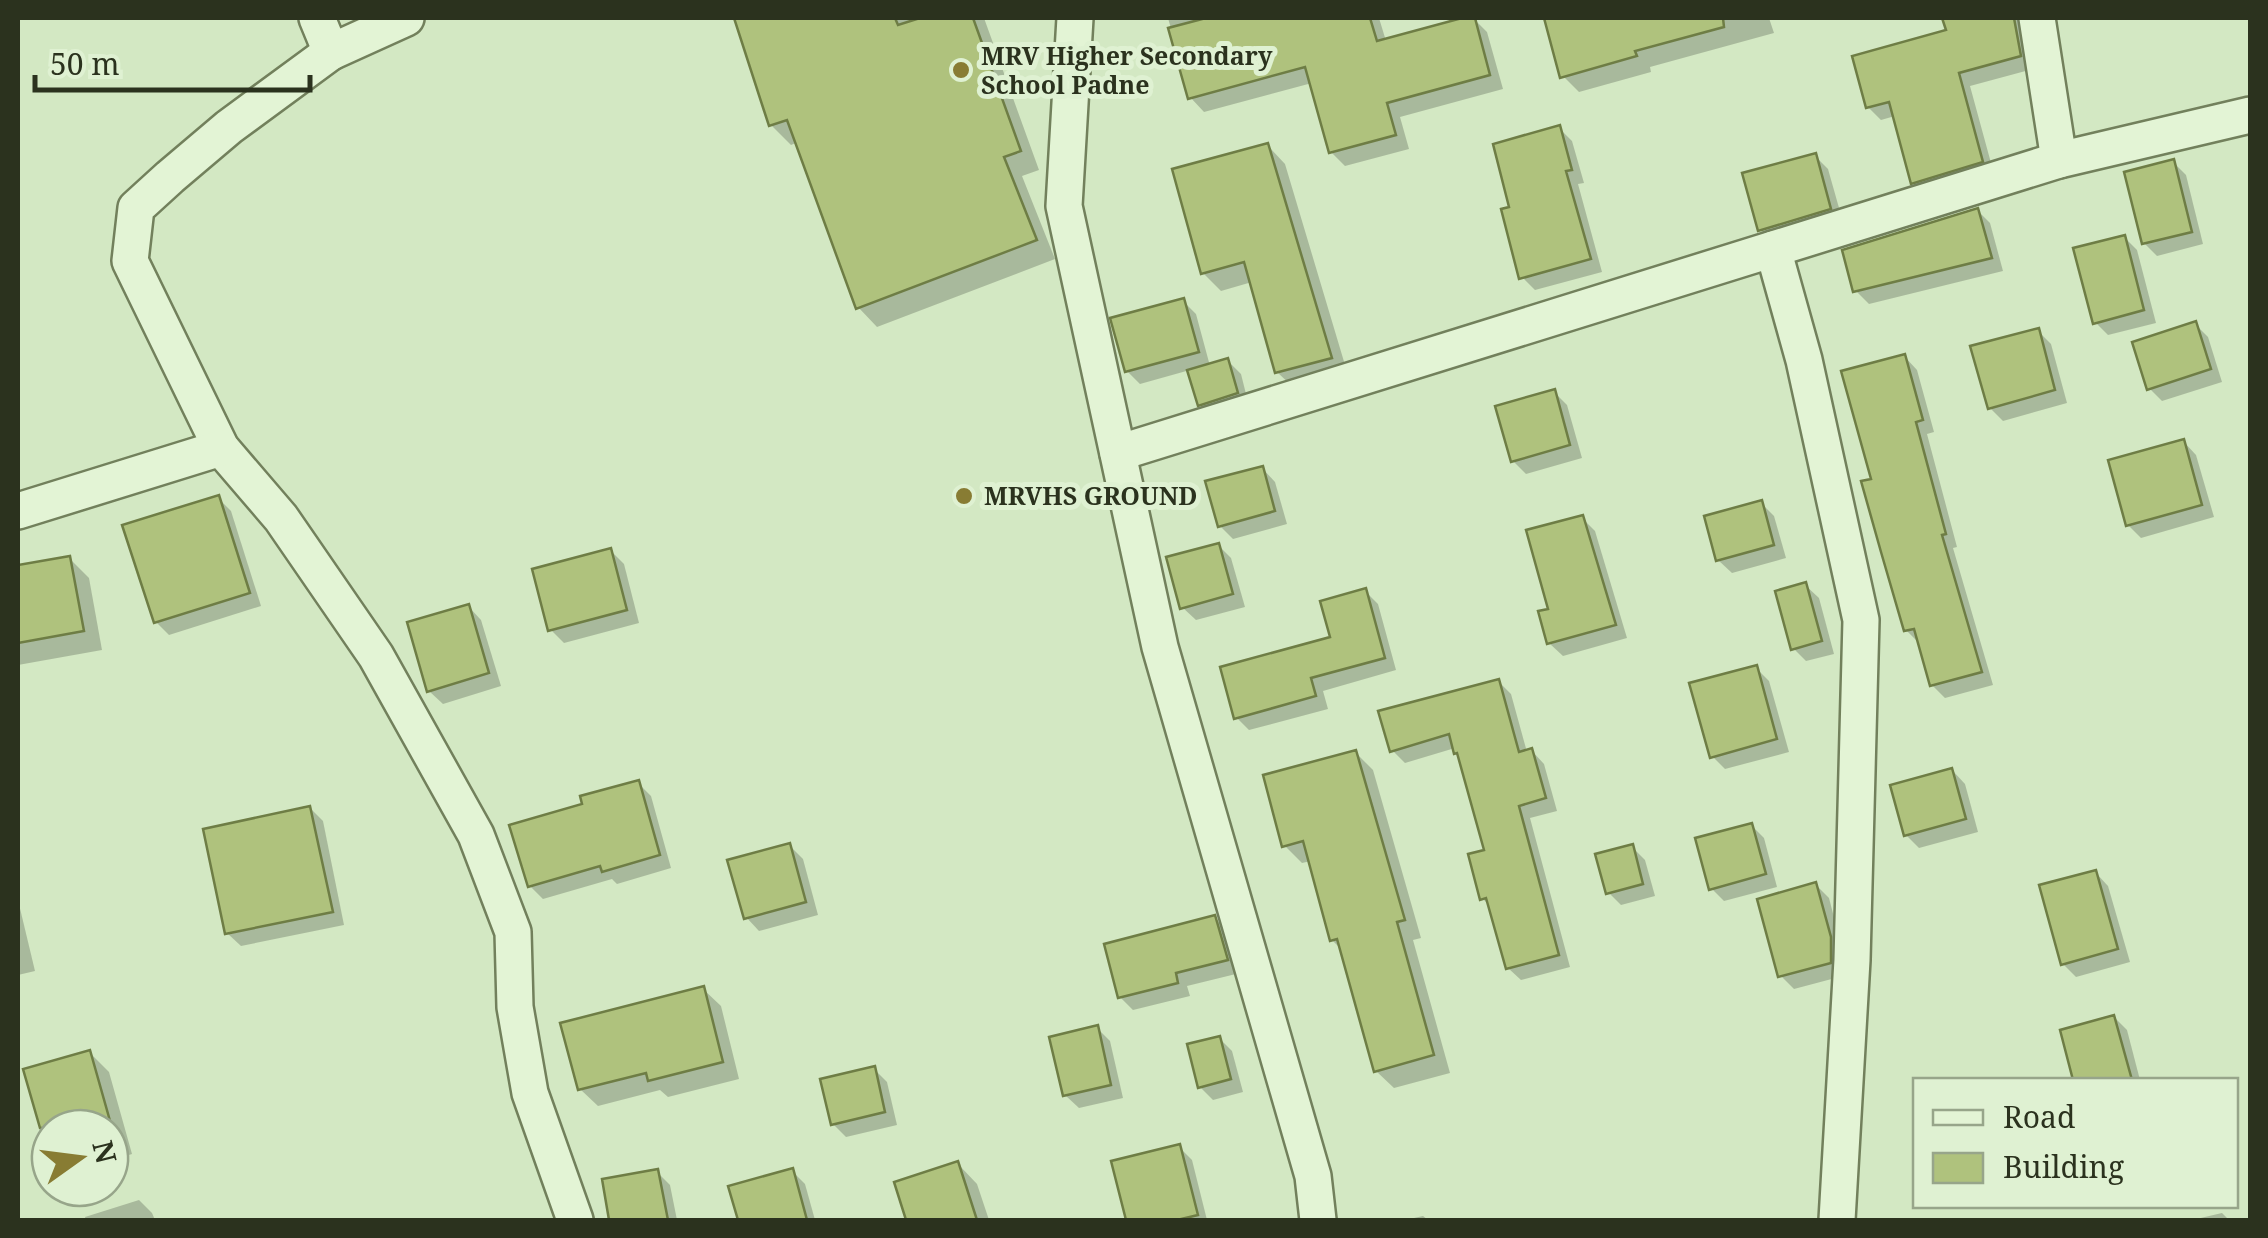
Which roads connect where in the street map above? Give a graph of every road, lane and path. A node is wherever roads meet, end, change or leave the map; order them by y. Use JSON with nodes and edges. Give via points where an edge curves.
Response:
{"nodes":[{"id":1,"x":316,"y":18,"type":"edge"},
{"id":2,"x":406,"y":18,"type":"edge"},
{"id":3,"x":1075,"y":18,"type":"edge"},
{"id":4,"x":2037,"y":18,"type":"edge"},
{"id":5,"x":331,"y":52,"type":"junction"},
{"id":6,"x":2250,"y":115,"type":"edge"},
{"id":7,"x":2059,"y":160,"type":"junction"},
{"id":8,"x":1773,"y":249,"type":"junction"},
{"id":9,"x":222,"y":448,"type":"junction"},
{"id":10,"x":1118,"y":453,"type":"junction"},
{"id":11,"x":18,"y":510,"type":"edge"},
{"id":12,"x":575,"y":1220,"type":"edge"},
{"id":13,"x":1318,"y":1220,"type":"edge"},
{"id":14,"x":1837,"y":1220,"type":"edge"}],
"edges":[{"from":1,"to":5,"type":"street"},
{"from":2,"to":5,"type":"street"},
{"from":3,"to":10,"type":"street","via":[[1064,206]]},
{"from":4,"to":7,"type":"street"},
{"from":5,"to":9,"type":"street","via":[[228,126],[136,208],[130,261]]},
{"from":6,"to":7,"type":"street"},
{"from":7,"to":8,"type":"street"},
{"from":8,"to":10,"type":"street"},
{"from":8,"to":14,"type":"street","via":[[1861,620]]},
{"from":9,"to":11,"type":"street"},
{"from":9,"to":12,"type":"street","via":[[281,518],[376,656],[476,835],[513,932],[515,1008],[530,1093]]},
{"from":10,"to":13,"type":"street","via":[[1160,648],[1313,1176]]}]}
